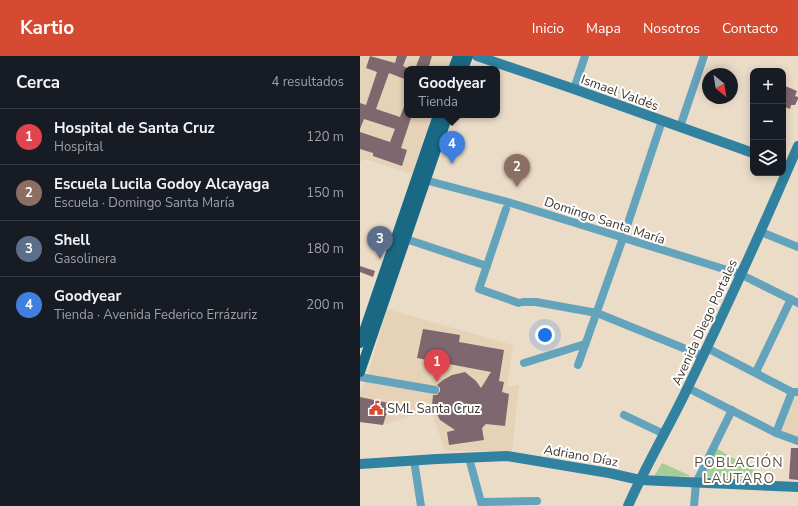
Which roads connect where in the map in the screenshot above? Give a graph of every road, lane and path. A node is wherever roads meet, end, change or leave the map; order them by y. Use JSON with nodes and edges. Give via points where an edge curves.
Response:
{"nodes":[{"id":1,"x":458,"y":56,"type":"edge"},
{"id":2,"x":468,"y":56,"type":"edge"},
{"id":3,"x":477,"y":56,"type":"edge"},
{"id":4,"x":585,"y":56,"type":"edge"},
{"id":5,"x":704,"y":56,"type":"edge"},
{"id":6,"x":454,"y":66,"type":"edge"},
{"id":7,"x":464,"y":66,"type":"edge"},
{"id":8,"x":574,"y":89,"type":"junction"},
{"id":9,"x":437,"y":118,"type":"edge"},
{"id":10,"x":447,"y":118,"type":"edge"},
{"id":11,"x":662,"y":121,"type":"junction"},
{"id":12,"x":680,"y":127,"type":"junction"},
{"id":13,"x":798,"y":146,"type":"edge"},
{"id":14,"x":750,"y":152,"type":"edge"},
{"id":15,"x":790,"y":166,"type":"edge"},
{"id":16,"x":421,"y":179,"type":"junction"},
{"id":17,"x":506,"y":209,"type":"dead end"},
{"id":18,"x":761,"y":232,"type":"junction"},
{"id":19,"x":401,"y":238,"type":"junction"},
{"id":20,"x":623,"y":238,"type":"junction"},
{"id":21,"x":798,"y":247,"type":"edge"},
{"id":22,"x":487,"y":266,"type":"junction"},
{"id":23,"x":740,"y":274,"type":"junction"},
{"id":24,"x":794,"y":301,"type":"edge"},
{"id":25,"x":597,"y":313,"type":"junction"},
{"id":26,"x":360,"y":343,"type":"edge"},
{"id":27,"x":585,"y":344,"type":"junction"},
{"id":28,"x":705,"y":352,"type":"junction"},
{"id":29,"x":524,"y":362,"type":"dead end"},
{"id":30,"x":578,"y":365,"type":"dead end"},
{"id":31,"x":360,"y":372,"type":"edge"},
{"id":32,"x":756,"y":372,"type":"junction"},
{"id":33,"x":360,"y":376,"type":"edge"},
{"id":34,"x":688,"y":388,"type":"junction"},
{"id":35,"x":435,"y":390,"type":"dead end"},
{"id":36,"x":795,"y":392,"type":"edge"},
{"id":37,"x":732,"y":410,"type":"junction"},
{"id":38,"x":624,"y":415,"type":"dead end"},
{"id":39,"x":776,"y":433,"type":"junction"},
{"id":40,"x":664,"y":434,"type":"junction"},
{"id":41,"x":798,"y":441,"type":"edge"},
{"id":42,"x":469,"y":458,"type":"junction"},
{"id":43,"x":414,"y":460,"type":"junction"},
{"id":44,"x":360,"y":464,"type":"edge"},
{"id":45,"x":640,"y":480,"type":"junction"},
{"id":46,"x":696,"y":482,"type":"junction"},
{"id":47,"x":798,"y":488,"type":"edge"},
{"id":48,"x":537,"y":501,"type":"dead end"},
{"id":49,"x":482,"y":504,"type":"edge"},
{"id":50,"x":421,"y":506,"type":"edge"},
{"id":51,"x":628,"y":506,"type":"edge"},
{"id":52,"x":694,"y":506,"type":"edge"}],
"edges":[{"from":1,"to":6,"type":"main road"},
{"from":2,"to":7,"type":"main road"},
{"from":3,"to":8,"type":"main road","name":"Ismael Valdés"},
{"from":4,"to":8,"type":"street"},
{"from":5,"to":12,"type":"street"},
{"from":8,"to":11,"type":"main road","name":"Ismael Valdés"},
{"from":9,"to":16,"type":"main road"},
{"from":10,"to":16,"type":"main road"},
{"from":11,"to":12,"type":"main road","name":"Ismael Valdés"},
{"from":11,"to":20,"type":"street"},
{"from":12,"to":14,"type":"main road","name":"Ismael Valdés"},
{"from":13,"to":15,"type":"main road","name":"Avenida Diego Portales"},
{"from":15,"to":18,"type":"main road","name":"Avenida Diego Portales"},
{"from":16,"to":19,"type":"main road"},
{"from":16,"to":20,"type":"street","name":"Domingo Santa María","via":[[508,202]]},
{"from":17,"to":22,"type":"street"},
{"from":18,"to":21,"type":"street"},
{"from":18,"to":23,"type":"main road","name":"Avenida Diego Portales"},
{"from":19,"to":22,"type":"street"},
{"from":19,"to":26,"type":"main road"},
{"from":19,"to":31,"type":"main road"},
{"from":20,"to":23,"type":"street","name":"Domingo Santa María"},
{"from":20,"to":25,"type":"street"},
{"from":22,"to":25,"type":"street","via":[[479,290],[521,302],[536,302]]},
{"from":23,"to":24,"type":"street","name":"Domingo Santa María"},
{"from":23,"to":28,"type":"main road","name":"Avenida Diego Portales"},
{"from":24,"to":32,"type":"street"},
{"from":25,"to":27,"type":"street"},
{"from":25,"to":28,"type":"street"},
{"from":27,"to":29,"type":"street"},
{"from":27,"to":30,"type":"street"},
{"from":28,"to":32,"type":"street"},
{"from":28,"to":34,"type":"main road","name":"Avenida Diego Portales"},
{"from":32,"to":36,"type":"street"},
{"from":33,"to":35,"type":"street"},
{"from":34,"to":37,"type":"street"},
{"from":34,"to":40,"type":"main road","name":"Avenida Diego Portales"},
{"from":36,"to":39,"type":"street"},
{"from":37,"to":39,"type":"street"},
{"from":37,"to":46,"type":"street"},
{"from":38,"to":40,"type":"street"},
{"from":39,"to":41,"type":"street"},
{"from":40,"to":45,"type":"main road","name":"Avenida Diego Portales"},
{"from":42,"to":43,"type":"main road","name":"Adriano Díaz"},
{"from":42,"to":45,"type":"main road","name":"Adriano Díaz","via":[[507,456]]},
{"from":42,"to":49,"type":"street"},
{"from":43,"to":44,"type":"main road","name":"Adriano Díaz"},
{"from":43,"to":50,"type":"street"},
{"from":45,"to":46,"type":"main road","name":"Adriano Díaz"},
{"from":45,"to":51,"type":"main road","name":"Avenida Diego Portales"},
{"from":46,"to":47,"type":"main road","name":"Adriano Díaz"},
{"from":46,"to":52,"type":"street"},
{"from":48,"to":49,"type":"street"}]}
